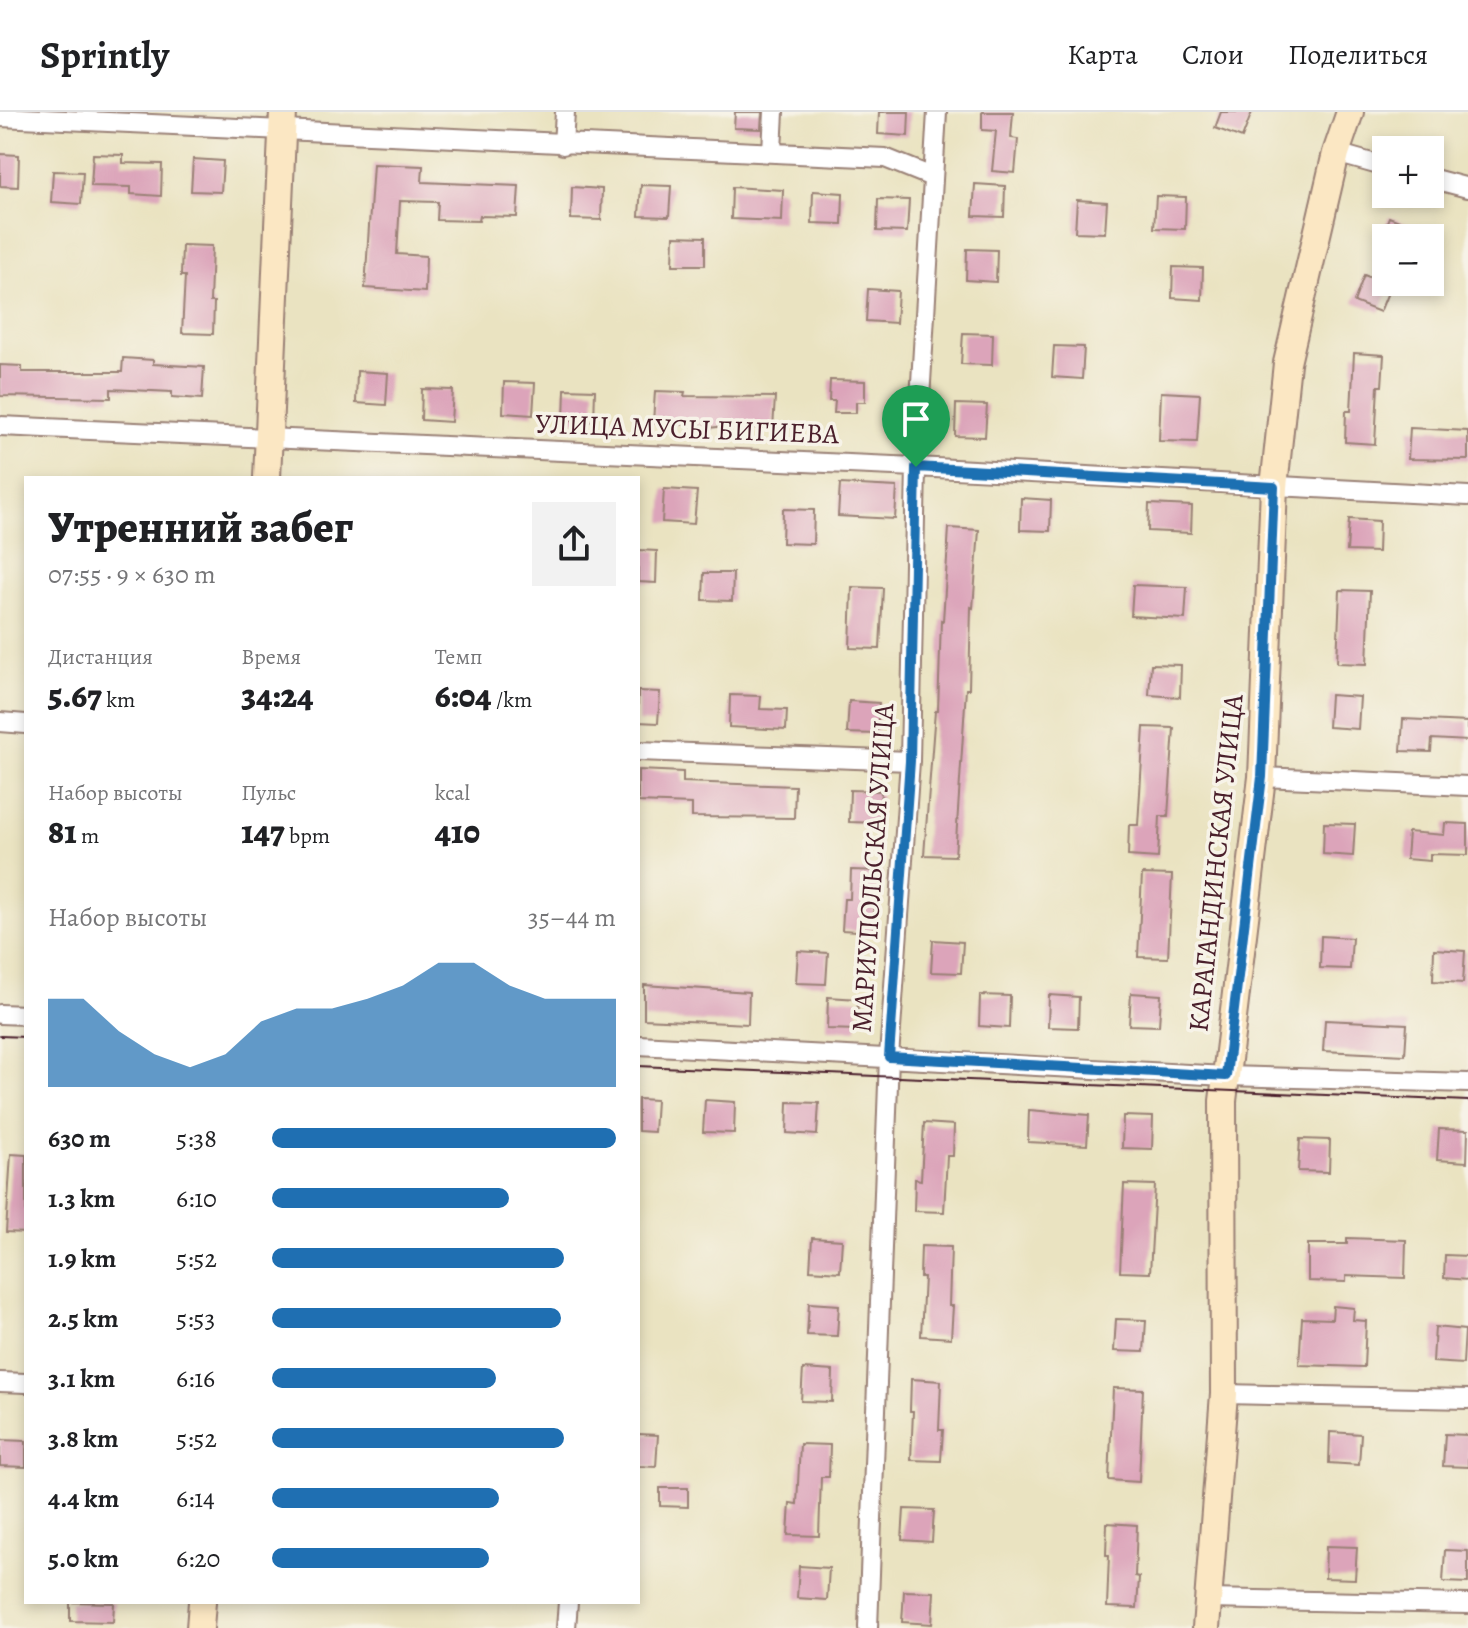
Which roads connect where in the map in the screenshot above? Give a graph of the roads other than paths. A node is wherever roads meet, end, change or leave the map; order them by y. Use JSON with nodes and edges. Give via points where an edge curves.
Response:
{"nodes":[{"id":1,"x":565,"y":112,"type":"edge"},
{"id":2,"x":774,"y":112,"type":"edge"},
{"id":3,"x":937,"y":112,"type":"edge"},
{"id":4,"x":1350,"y":112,"type":"edge"},
{"id":5,"x":62,"y":116,"type":"edge"},
{"id":6,"x":0,"y":117,"type":"edge"},
{"id":7,"x":282,"y":120,"type":"edge"},
{"id":8,"x":563,"y":145,"type":"junction"},
{"id":9,"x":772,"y":151,"type":"junction"},
{"id":10,"x":1336,"y":153,"type":"junction"},
{"id":11,"x":1372,"y":163,"type":"edge"},
{"id":12,"x":932,"y":177,"type":"junction"},
{"id":13,"x":1444,"y":182,"type":"edge"},
{"id":14,"x":1468,"y":188,"type":"edge"},
{"id":15,"x":0,"y":426,"type":"edge"},
{"id":16,"x":270,"y":439,"type":"junction"},
{"id":17,"x":916,"y":467,"type":"junction"},
{"id":18,"x":267,"y":476,"type":"edge"},
{"id":19,"x":1274,"y":487,"type":"junction"},
{"id":20,"x":1468,"y":496,"type":"edge"},
{"id":21,"x":0,"y":722,"type":"edge"},
{"id":22,"x":24,"y":724,"type":"edge"},
{"id":23,"x":640,"y":751,"type":"edge"},
{"id":24,"x":910,"y":761,"type":"junction"},
{"id":25,"x":1262,"y":777,"type":"junction"},
{"id":26,"x":1468,"y":786,"type":"edge"},
{"id":27,"x":0,"y":1014,"type":"edge"},
{"id":28,"x":24,"y":1015,"type":"edge"},
{"id":29,"x":640,"y":1045,"type":"edge"},
{"id":30,"x":889,"y":1057,"type":"junction"},
{"id":31,"x":1226,"y":1076,"type":"junction"},
{"id":32,"x":1468,"y":1083,"type":"edge"},
{"id":33,"x":0,"y":1382,"type":"edge"},
{"id":34,"x":24,"y":1383,"type":"edge"},
{"id":35,"x":1224,"y":1394,"type":"junction"},
{"id":36,"x":1468,"y":1399,"type":"edge"},
{"id":37,"x":1208,"y":1599,"type":"junction"},
{"id":38,"x":202,"y":1604,"type":"edge"},
{"id":39,"x":568,"y":1604,"type":"edge"},
{"id":40,"x":1468,"y":1604,"type":"edge"},
{"id":41,"x":200,"y":1628,"type":"edge"},
{"id":42,"x":566,"y":1628,"type":"edge"},
{"id":43,"x":868,"y":1628,"type":"edge"},
{"id":44,"x":1206,"y":1628,"type":"edge"}],
"edges":[{"from":1,"to":8,"type":"street"},
{"from":2,"to":9,"type":"street"},
{"from":3,"to":12,"type":"street","name":"МАРИУПОЛЬСКАЯ УЛИЦА"},
{"from":4,"to":10,"type":"street","name":"КАРАГАНДИНСКАЯ УЛИЦА"},
{"from":5,"to":6,"type":"street"},
{"from":5,"to":7,"type":"street"},
{"from":7,"to":8,"type":"street"},
{"from":7,"to":16,"type":"street"},
{"from":8,"to":9,"type":"street"},
{"from":9,"to":12,"type":"street","via":[[885,158]]},
{"from":10,"to":11,"type":"street"},
{"from":10,"to":19,"type":"street","name":"КАРАГАНДИНСКАЯ УЛИЦА","via":[[1287,363]]},
{"from":12,"to":17,"type":"street","name":"МАРИУПОЛЬСКАЯ УЛИЦА"},
{"from":13,"to":14,"type":"street"},
{"from":15,"to":16,"type":"street","name":"УЛИЦА МУСЫ БИГИЕВА"},
{"from":16,"to":17,"type":"street","name":"УЛИЦА МУСЫ БИГИЕВА"},
{"from":16,"to":18,"type":"street"},
{"from":17,"to":19,"type":"street","name":"УЛИЦА МУСЫ БИГИЕВА"},
{"from":17,"to":24,"type":"street","name":"МАРИУПОЛЬСКАЯ УЛИЦА"},
{"from":19,"to":20,"type":"street","name":"УЛИЦА МУСЫ БИГИЕВА"},
{"from":19,"to":25,"type":"street","name":"КАРАГАНДИНСКАЯ УЛИЦА"},
{"from":21,"to":22,"type":"street"},
{"from":23,"to":24,"type":"street"},
{"from":24,"to":30,"type":"street","name":"МАРИУПОЛЬСКАЯ УЛИЦА"},
{"from":25,"to":26,"type":"street"},
{"from":25,"to":31,"type":"street","name":"КАРАГАНДИНСКАЯ УЛИЦА"},
{"from":27,"to":28,"type":"street"},
{"from":29,"to":30,"type":"street"},
{"from":30,"to":31,"type":"street"},
{"from":30,"to":43,"type":"street","name":"МАРИУПОЛЬСКАЯ УЛИЦА"},
{"from":31,"to":32,"type":"street"},
{"from":31,"to":35,"type":"street","name":"КАРАГАНДИНСКАЯ УЛИЦА"},
{"from":33,"to":34,"type":"street"},
{"from":35,"to":36,"type":"street"},
{"from":35,"to":37,"type":"street","name":"КАРАГАНДИНСКАЯ УЛИЦА"},
{"from":37,"to":40,"type":"street"},
{"from":37,"to":44,"type":"street","name":"КАРАГАНДИНСКАЯ УЛИЦА"},
{"from":38,"to":41,"type":"street"},
{"from":39,"to":42,"type":"street"}]}
